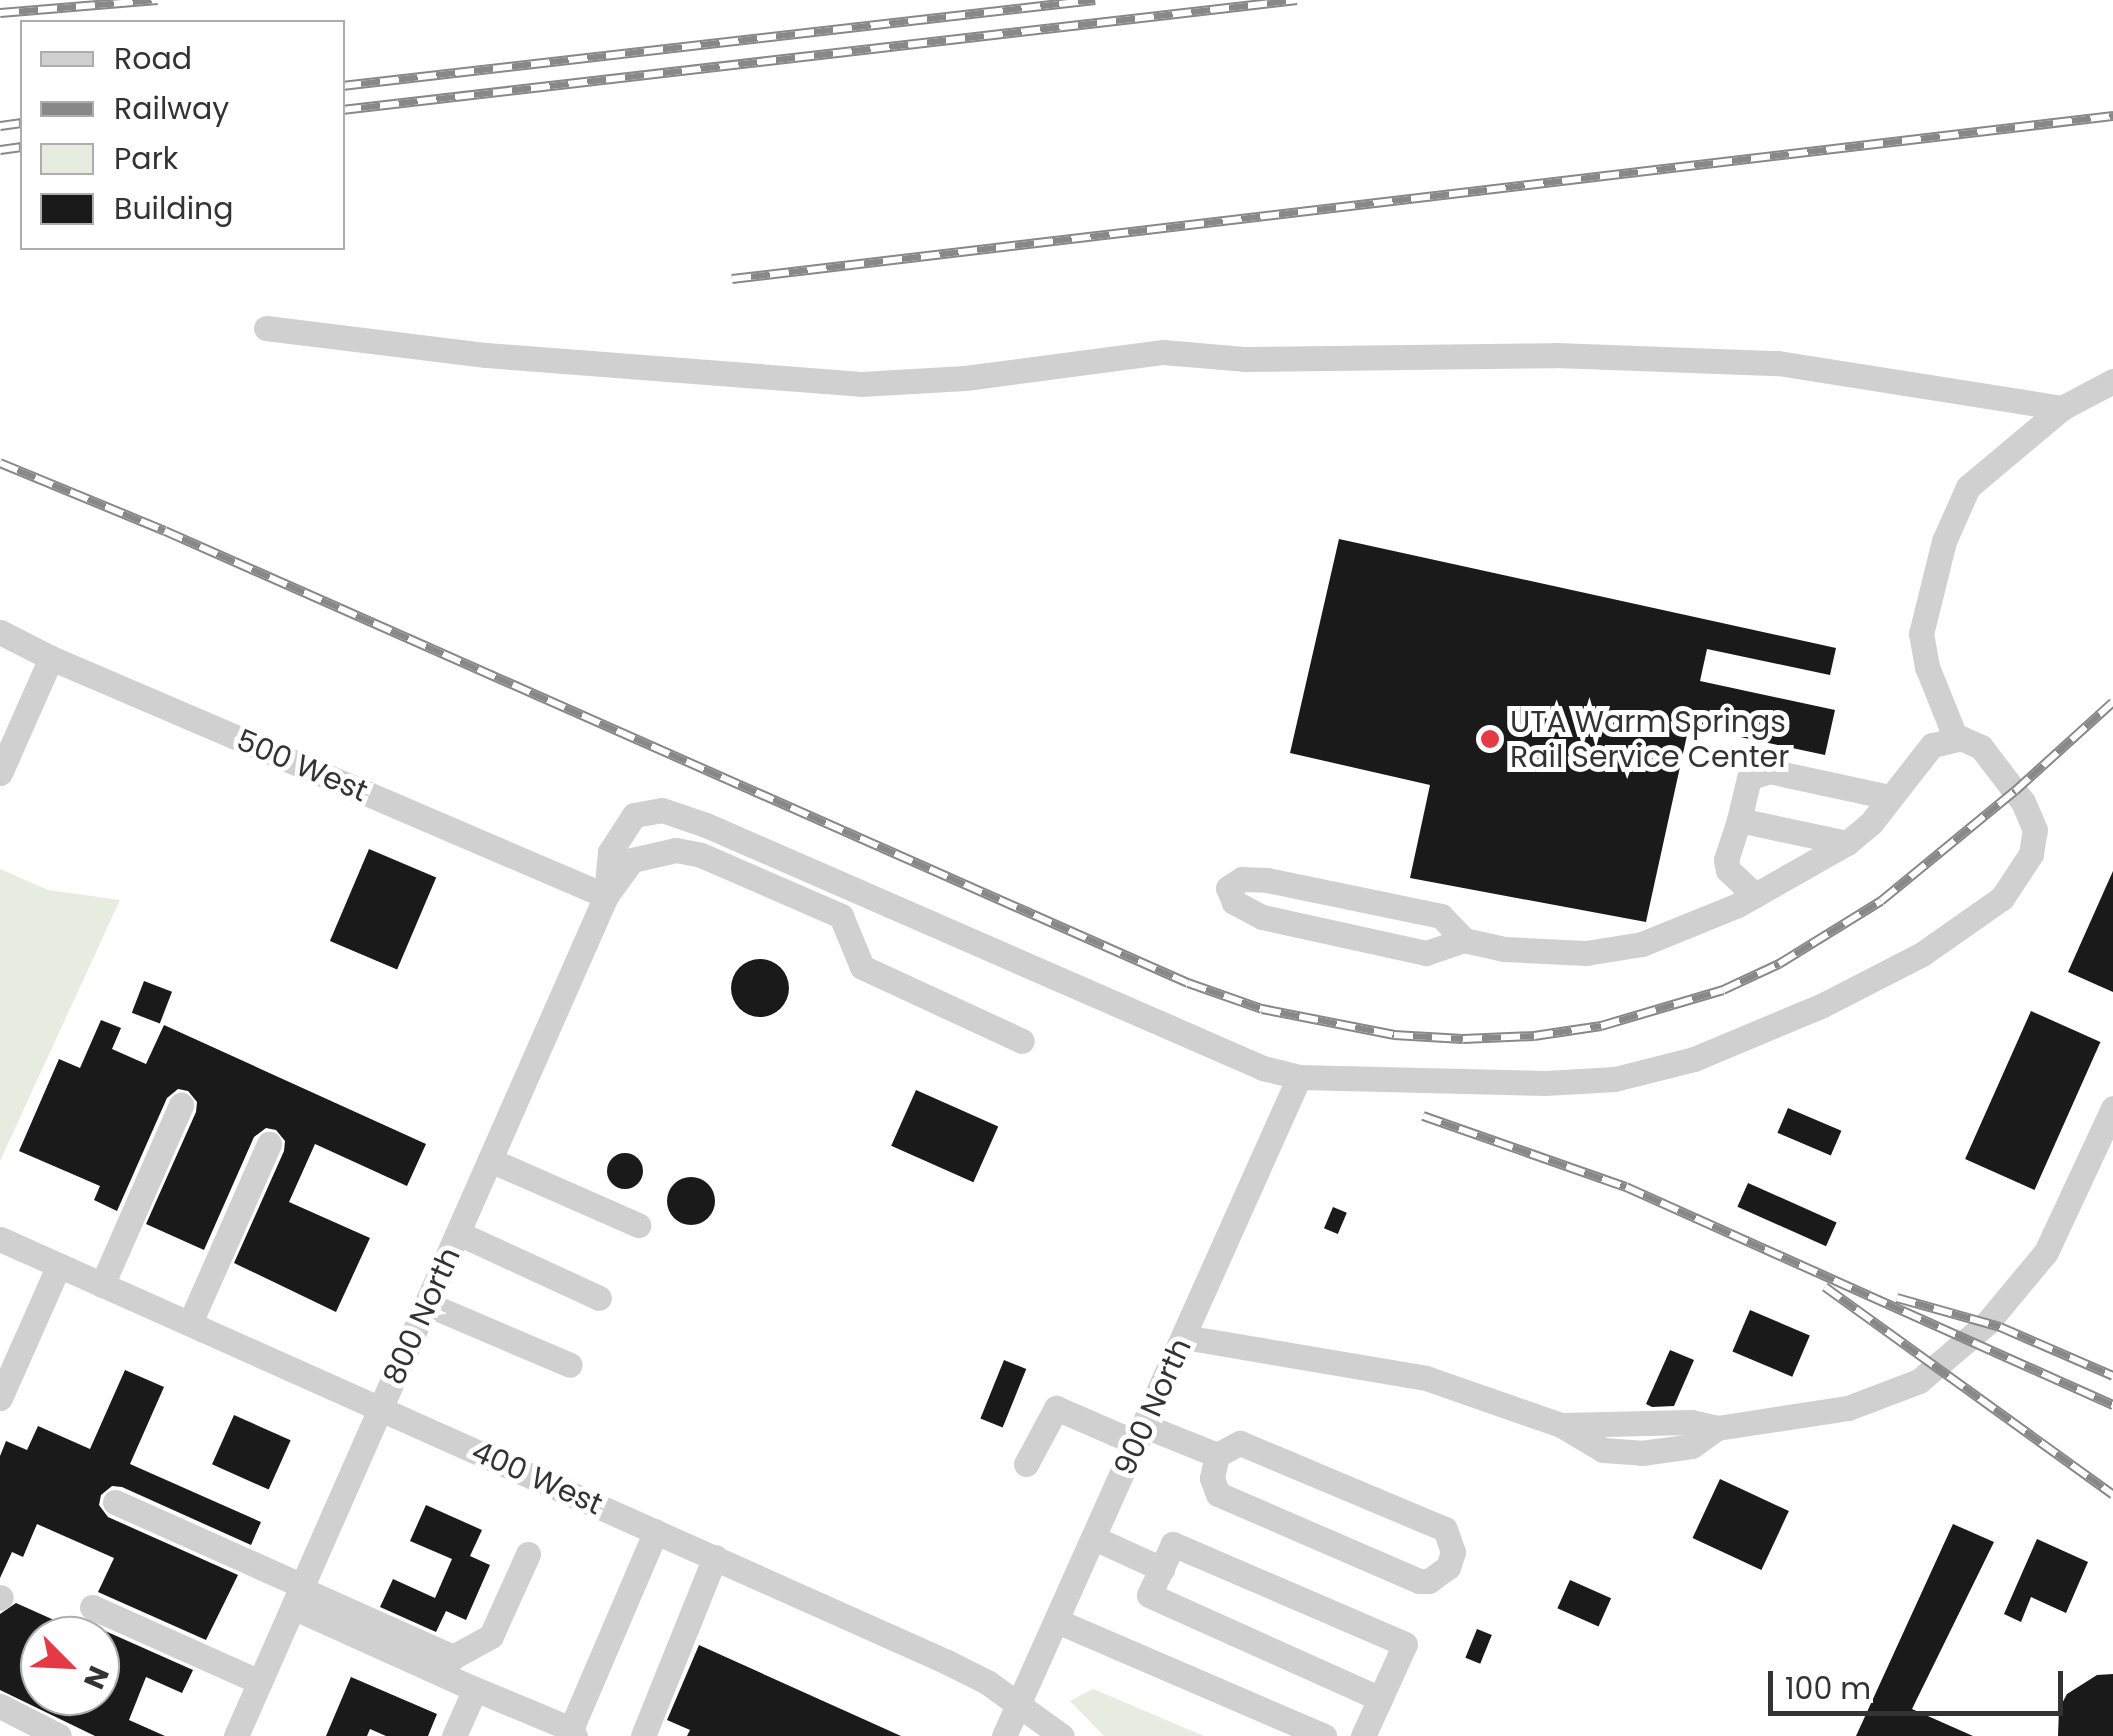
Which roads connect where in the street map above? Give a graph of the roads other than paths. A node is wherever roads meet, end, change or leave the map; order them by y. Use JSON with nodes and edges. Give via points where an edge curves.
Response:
{"nodes":[{"id":1,"x":266,"y":328,"type":"dead end"},
{"id":2,"x":2113,"y":381,"type":"edge"},
{"id":3,"x":2062,"y":408,"type":"junction"},
{"id":4,"x":0,"y":632,"type":"edge"},
{"id":5,"x":51,"y":658,"type":"junction"},
{"id":6,"x":1956,"y":740,"type":"junction"},
{"id":7,"x":0,"y":773,"type":"edge"},
{"id":8,"x":1889,"y":797,"type":"junction"},
{"id":9,"x":1739,"y":820,"type":"junction"},
{"id":10,"x":1847,"y":843,"type":"junction"},
{"id":11,"x":1755,"y":894,"type":"junction"},
{"id":12,"x":606,"y":896,"type":"junction"},
{"id":13,"x":1464,"y":940,"type":"junction"},
{"id":14,"x":1022,"y":1041,"type":"dead end"},
{"id":15,"x":1299,"y":1077,"type":"junction"},
{"id":16,"x":181,"y":1105,"type":"dead end"},
{"id":17,"x":2113,"y":1108,"type":"edge"},
{"id":18,"x":270,"y":1144,"type":"dead end"},
{"id":19,"x":490,"y":1160,"type":"junction"},
{"id":20,"x":638,"y":1225,"type":"dead end"},
{"id":21,"x":458,"y":1233,"type":"junction"},
{"id":22,"x":0,"y":1239,"type":"edge"},
{"id":23,"x":58,"y":1265,"type":"junction"},
{"id":24,"x":102,"y":1285,"type":"junction"},
{"id":25,"x":599,"y":1298,"type":"dead end"},
{"id":26,"x":427,"y":1304,"type":"junction"},
{"id":27,"x":190,"y":1324,"type":"junction"},
{"id":28,"x":1184,"y":1337,"type":"junction"},
{"id":29,"x":570,"y":1365,"type":"dead end"},
{"id":30,"x":0,"y":1398,"type":"edge"},
{"id":31,"x":382,"y":1408,"type":"junction"},
{"id":32,"x":1141,"y":1434,"type":"junction"},
{"id":33,"x":1217,"y":1455,"type":"junction"},
{"id":34,"x":1026,"y":1464,"type":"dead end"},
{"id":35,"x":115,"y":1502,"type":"dead end"},
{"id":36,"x":656,"y":1531,"type":"junction"},
{"id":37,"x":1094,"y":1538,"type":"junction"},
{"id":38,"x":528,"y":1554,"type":"dead end"},
{"id":39,"x":715,"y":1557,"type":"junction"},
{"id":40,"x":1162,"y":1568,"type":"junction"},
{"id":41,"x":299,"y":1594,"type":"junction"},
{"id":42,"x":92,"y":1607,"type":"dead end"},
{"id":43,"x":1057,"y":1621,"type":"junction"},
{"id":44,"x":260,"y":1682,"type":"junction"},
{"id":45,"x":475,"y":1689,"type":"junction"},
{"id":46,"x":1380,"y":1699,"type":"junction"},
{"id":47,"x":1018,"y":1704,"type":"junction"},
{"id":48,"x":0,"y":1706,"type":"edge"},
{"id":49,"x":573,"y":1732,"type":"edge"},
{"id":50,"x":59,"y":1736,"type":"edge"},
{"id":51,"x":236,"y":1736,"type":"edge"},
{"id":52,"x":454,"y":1736,"type":"edge"},
{"id":53,"x":643,"y":1736,"type":"edge"},
{"id":54,"x":1004,"y":1736,"type":"edge"},
{"id":55,"x":1062,"y":1736,"type":"edge"},
{"id":56,"x":1324,"y":1736,"type":"edge"},
{"id":57,"x":1362,"y":1736,"type":"edge"}],
"edges":[{"from":1,"to":3,"type":"street","via":[[486,355],[861,384],[1163,352],[1778,363]]},
{"from":2,"to":3,"type":"street"},
{"from":3,"to":6,"type":"street","via":[[1968,487],[1944,541],[1921,634]]},
{"from":4,"to":5,"type":"street","name":"500 West"},
{"from":5,"to":7,"type":"street"},
{"from":5,"to":12,"type":"street","name":"500 West"},
{"from":6,"to":8,"type":"street","via":[[1932,745]]},
{"from":6,"to":15,"type":"street","via":[[1980,747],[2015,791],[2034,830],[2032,854],[2002,898],[1922,954],[1821,1006],[1694,1058],[1614,1080]]},
{"from":8,"to":9,"type":"street","via":[[1758,772],[1749,778]]},
{"from":8,"to":10,"type":"street"},
{"from":9,"to":10,"type":"street"},
{"from":9,"to":11,"type":"street","via":[[1728,870]]},
{"from":10,"to":11,"type":"street"},
{"from":11,"to":13,"type":"street","via":[[1642,944],[1586,953]]},
{"from":12,"to":14,"type":"street","via":[[632,860],[676,850],[701,855],[841,916],[862,967]]},
{"from":12,"to":15,"type":"street","via":[[610,852],[634,814],[662,810],[1264,1068]]},
{"from":12,"to":19,"type":"street","name":"800 North"},
{"from":13,"to":13,"type":"street","via":[[1426,953],[1280,921],[1234,902],[1228,888],[1242,879],[1267,880],[1441,916]]},
{"from":15,"to":28,"type":"street","name":"900 North"},
{"from":16,"to":24,"type":"street"},
{"from":17,"to":28,"type":"street","via":[[2046,1252],[1987,1323],[1920,1381],[1848,1408],[1717,1428],[1692,1446],[1603,1450],[1561,1425],[1426,1378]]},
{"from":18,"to":27,"type":"street"},
{"from":19,"to":20,"type":"street"},
{"from":19,"to":21,"type":"street","name":"800 North"},
{"from":21,"to":25,"type":"street"},
{"from":21,"to":26,"type":"street","name":"800 North"},
{"from":22,"to":23,"type":"street","name":"400 West"},
{"from":23,"to":24,"type":"street","name":"400 West"},
{"from":23,"to":30,"type":"street"},
{"from":24,"to":27,"type":"street","name":"400 West"},
{"from":26,"to":29,"type":"street"},
{"from":26,"to":31,"type":"street","name":"800 North"},
{"from":27,"to":31,"type":"street","name":"400 West"},
{"from":28,"to":32,"type":"street","name":"900 North"},
{"from":31,"to":36,"type":"street","name":"400 West"},
{"from":31,"to":41,"type":"street","name":"800 North"},
{"from":32,"to":33,"type":"street"},
{"from":32,"to":34,"type":"street","via":[[1056,1408]]},
{"from":32,"to":37,"type":"street","name":"900 North"},
{"from":33,"to":33,"type":"street","via":[[1240,1443],[1444,1529],[1452,1552],[1448,1567],[1419,1582],[1218,1494],[1212,1478]]},
{"from":35,"to":41,"type":"street"},
{"from":36,"to":39,"type":"street","name":"400 West"},
{"from":36,"to":49,"type":"street"},
{"from":37,"to":40,"type":"street"},
{"from":37,"to":43,"type":"street","name":"900 North"},
{"from":38,"to":41,"type":"street","via":[[491,1636],[453,1656]]},
{"from":39,"to":47,"type":"street","name":"400 West","via":[[963,1670]]},
{"from":39,"to":53,"type":"street"},
{"from":40,"to":46,"type":"street","via":[[1149,1595]]},
{"from":40,"to":46,"type":"street","via":[[1173,1544],[1405,1644]]},
{"from":41,"to":44,"type":"street","name":"800 North"},
{"from":41,"to":45,"type":"street"},
{"from":42,"to":44,"type":"street"},
{"from":43,"to":47,"type":"street","name":"900 North"},
{"from":43,"to":56,"type":"street"},
{"from":44,"to":51,"type":"street","name":"800 North"},
{"from":45,"to":49,"type":"street"},
{"from":45,"to":52,"type":"street"},
{"from":46,"to":57,"type":"street"},
{"from":47,"to":54,"type":"street","name":"900 North"},
{"from":47,"to":55,"type":"street","name":"400 West"},
{"from":48,"to":50,"type":"street"}]}
